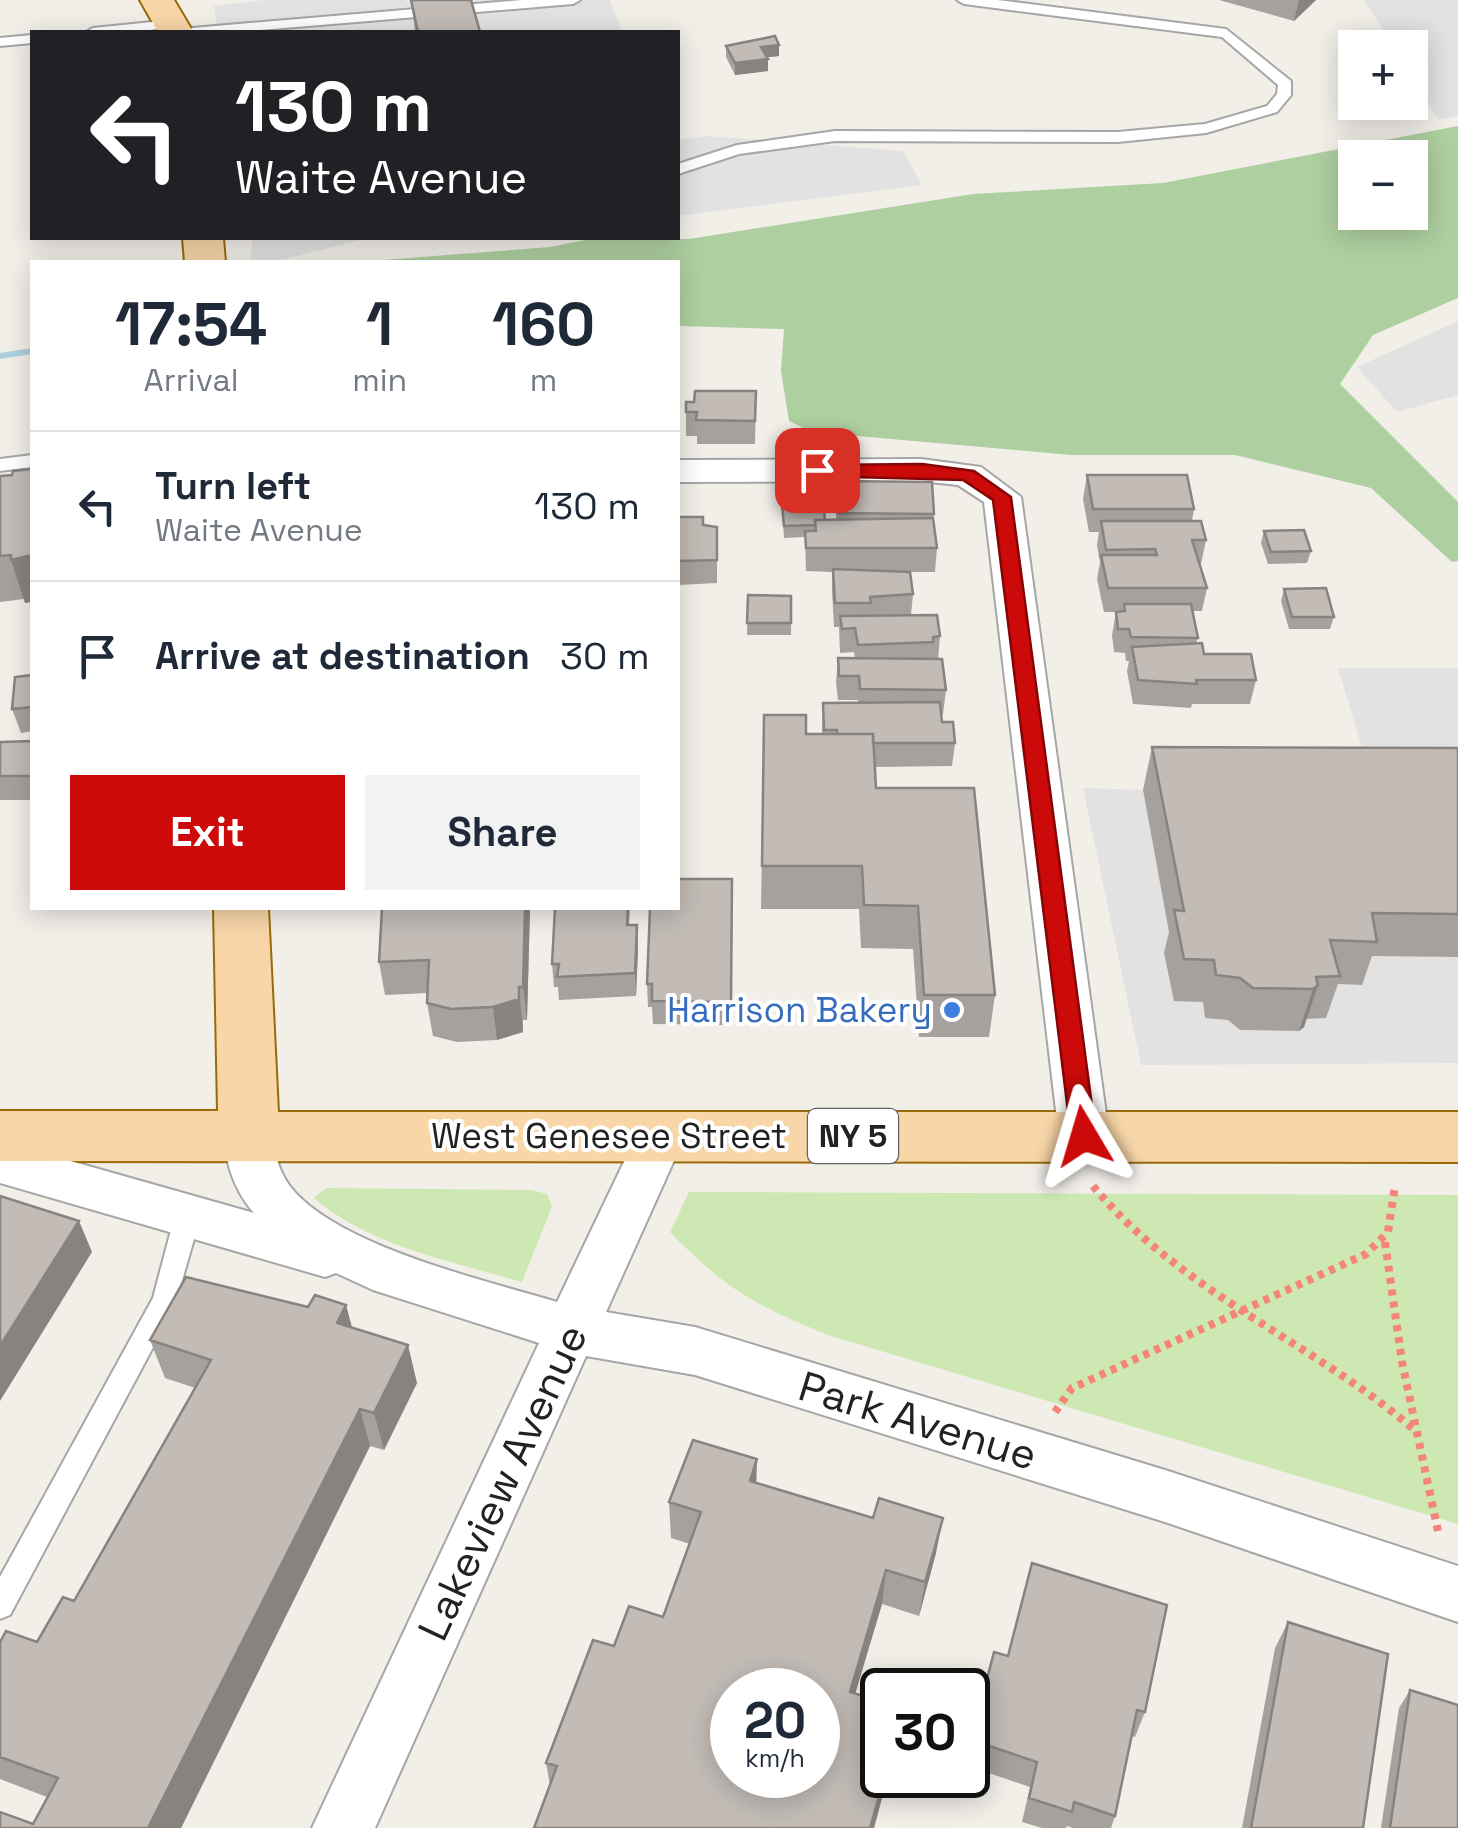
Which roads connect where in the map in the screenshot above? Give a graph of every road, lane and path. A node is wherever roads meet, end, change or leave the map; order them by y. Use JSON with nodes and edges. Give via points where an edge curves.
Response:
{"nodes":[{"id":1,"x":573,"y":0,"type":"edge"},
{"id":2,"x":964,"y":0,"type":"edge"},
{"id":3,"x":174,"y":22,"type":"edge"},
{"id":4,"x":109,"y":30,"type":"edge"},
{"id":5,"x":30,"y":39,"type":"edge"},
{"id":6,"x":0,"y":42,"type":"edge"},
{"id":7,"x":680,"y":168,"type":"edge"},
{"id":8,"x":30,"y":461,"type":"edge"},
{"id":9,"x":0,"y":465,"type":"edge"},
{"id":10,"x":680,"y":471,"type":"edge"},
{"id":11,"x":242,"y":910,"type":"edge"},
{"id":12,"x":0,"y":1136,"type":"edge"},
{"id":13,"x":248,"y":1136,"type":"junction"},
{"id":14,"x":660,"y":1136,"type":"junction"},
{"id":15,"x":1084,"y":1136,"type":"junction"},
{"id":16,"x":1396,"y":1137,"type":"junction"},
{"id":17,"x":1458,"y":1137,"type":"edge"},
{"id":18,"x":0,"y":1162,"type":"edge"},
{"id":19,"x":188,"y":1215,"type":"junction"},
{"id":20,"x":1385,"y":1242,"type":"junction"},
{"id":21,"x":373,"y":1268,"type":"junction"},
{"id":22,"x":1240,"y":1312,"type":"junction"},
{"id":23,"x":572,"y":1330,"type":"junction"},
{"id":24,"x":1416,"y":1431,"type":"junction"},
{"id":25,"x":1025,"y":1453,"type":"junction"},
{"id":26,"x":1454,"y":1593,"type":"edge"},
{"id":27,"x":0,"y":1604,"type":"edge"},
{"id":28,"x":343,"y":1828,"type":"edge"}],
"edges":[{"from":1,"to":3,"type":"lane"},
{"from":2,"to":7,"type":"lane","via":[[1226,32],[1286,84],[1284,95],[1272,110],[1206,128],[1118,137],[835,136],[736,150]]},
{"from":3,"to":4,"type":"lane"},
{"from":5,"to":6,"type":"lane"},
{"from":8,"to":9,"type":"lane"},
{"from":10,"to":15,"type":"street","via":[[922,470],[982,481],[1002,497]]},
{"from":11,"to":13,"type":"main road"},
{"from":12,"to":13,"type":"main road","name":"West Genesee Street","number":"NY 5"},
{"from":13,"to":14,"type":"main road","name":"West Genesee Street","number":"NY 5"},
{"from":13,"to":21,"type":"street","name":"Park Avenue","via":[[259,1184],[300,1227]]},
{"from":14,"to":15,"type":"main road","name":"West Genesee Street","number":"NY 5"},
{"from":14,"to":23,"type":"street","name":"Lakeview Avenue"},
{"from":15,"to":16,"type":"main road","name":"West Genesee Street","number":"NY 5"},
{"from":15,"to":22,"type":"path","via":[[1092,1183],[1114,1215]]},
{"from":16,"to":17,"type":"main road","name":"West Genesee Street","number":"NY 5"},
{"from":16,"to":20,"type":"path","via":[[1394,1214]]},
{"from":18,"to":19,"type":"street","name":"Park Avenue"},
{"from":19,"to":21,"type":"street","name":"Park Avenue"},
{"from":19,"to":27,"type":"lane","via":[[164,1300]]},
{"from":20,"to":22,"type":"path"},
{"from":20,"to":24,"type":"path"},
{"from":21,"to":23,"type":"street","name":"Park Avenue"},
{"from":22,"to":24,"type":"path","via":[[1380,1396]]},
{"from":22,"to":25,"type":"path","via":[[1072,1388]]},
{"from":23,"to":25,"type":"street","name":"Park Avenue","via":[[695,1351]]},
{"from":23,"to":28,"type":"street","name":"Lakeview Avenue"},
{"from":24,"to":26,"type":"path"},
{"from":25,"to":26,"type":"street","name":"Park Avenue"}]}
